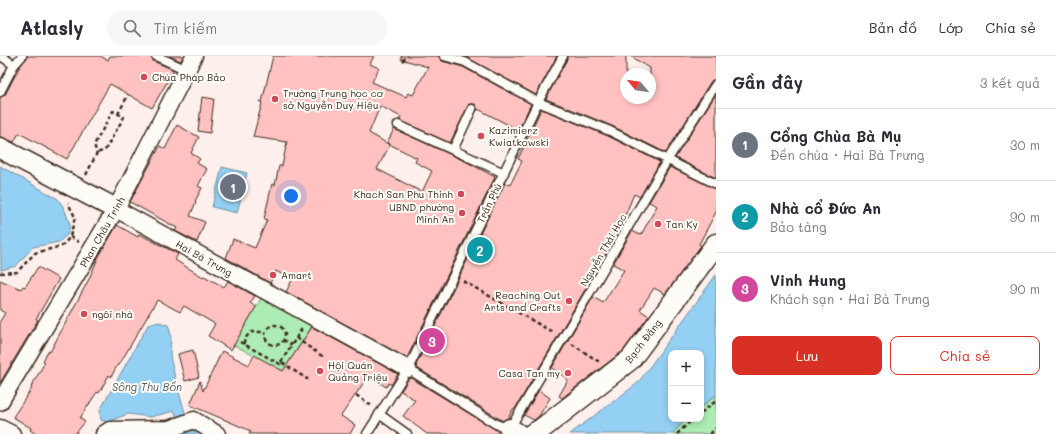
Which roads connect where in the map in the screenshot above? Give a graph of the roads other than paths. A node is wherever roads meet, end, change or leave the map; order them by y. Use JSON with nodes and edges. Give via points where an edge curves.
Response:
{"nodes":[{"id":1,"x":1,"y":56,"type":"edge"},
{"id":2,"x":22,"y":56,"type":"edge"},
{"id":3,"x":156,"y":56,"type":"edge"},
{"id":4,"x":444,"y":56,"type":"edge"},
{"id":5,"x":563,"y":56,"type":"edge"},
{"id":6,"x":191,"y":63,"type":"edge"},
{"id":7,"x":14,"y":65,"type":"junction"},
{"id":8,"x":716,"y":84,"type":"edge"},
{"id":9,"x":0,"y":92,"type":"edge"},
{"id":10,"x":538,"y":102,"type":"junction"},
{"id":11,"x":472,"y":109,"type":"dead end"},
{"id":12,"x":398,"y":125,"type":"dead end"},
{"id":13,"x":0,"y":148,"type":"edge"},
{"id":14,"x":453,"y":150,"type":"junction"},
{"id":15,"x":668,"y":159,"type":"junction"},
{"id":16,"x":504,"y":174,"type":"junction"},
{"id":17,"x":716,"y":184,"type":"edge"},
{"id":18,"x":116,"y":209,"type":"junction"},
{"id":19,"x":716,"y":244,"type":"edge"},
{"id":20,"x":408,"y":369,"type":"junction"},
{"id":21,"x":0,"y":402,"type":"edge"},
{"id":22,"x":380,"y":413,"type":"junction"},
{"id":23,"x":0,"y":428,"type":"edge"},
{"id":24,"x":169,"y":430,"type":"edge"},
{"id":25,"x":511,"y":432,"type":"edge"},
{"id":26,"x":12,"y":434,"type":"edge"},
{"id":27,"x":104,"y":434,"type":"edge"},
{"id":28,"x":217,"y":434,"type":"edge"},
{"id":29,"x":367,"y":434,"type":"edge"},
{"id":30,"x":407,"y":434,"type":"edge"},
{"id":31,"x":532,"y":434,"type":"edge"}],
"edges":[{"from":1,"to":7,"type":"lane"},
{"from":2,"to":7,"type":"lane"},
{"from":3,"to":6,"type":"lane"},
{"from":4,"to":10,"type":"lane","via":[[465,62]]},
{"from":5,"to":10,"type":"lane","name":"Trần Phú"},
{"from":6,"to":18,"type":"street","name":"Phan Châu Trinh"},
{"from":7,"to":9,"type":"lane"},
{"from":8,"to":15,"type":"lane","name":"Nguyễn Thái Học"},
{"from":10,"to":15,"type":"lane","via":[[610,131]]},
{"from":10,"to":16,"type":"lane","name":"Trần Phú"},
{"from":11,"to":14,"type":"lane"},
{"from":12,"to":14,"type":"lane"},
{"from":13,"to":18,"type":"street","name":"Hai Bà Trưng"},
{"from":14,"to":16,"type":"lane"},
{"from":15,"to":17,"type":"lane"},
{"from":15,"to":25,"type":"lane","name":"Nguyễn Thái Học"},
{"from":16,"to":20,"type":"lane","name":"Trần Phú"},
{"from":18,"to":20,"type":"street","name":"Hai Bà Trưng"},
{"from":18,"to":21,"type":"street","name":"Phan Châu Trinh"},
{"from":19,"to":31,"type":"street","name":"Bạch Đằng","via":[[635,354],[618,370]]},
{"from":20,"to":22,"type":"lane","name":"Trần Phú"},
{"from":20,"to":25,"type":"lane"},
{"from":22,"to":29,"type":"lane","name":"Trần Phú"},
{"from":22,"to":30,"type":"lane"},
{"from":23,"to":26,"type":"street"},
{"from":24,"to":27,"type":"street","via":[[110,430]]},
{"from":24,"to":28,"type":"street","via":[[194,420]]}]}
